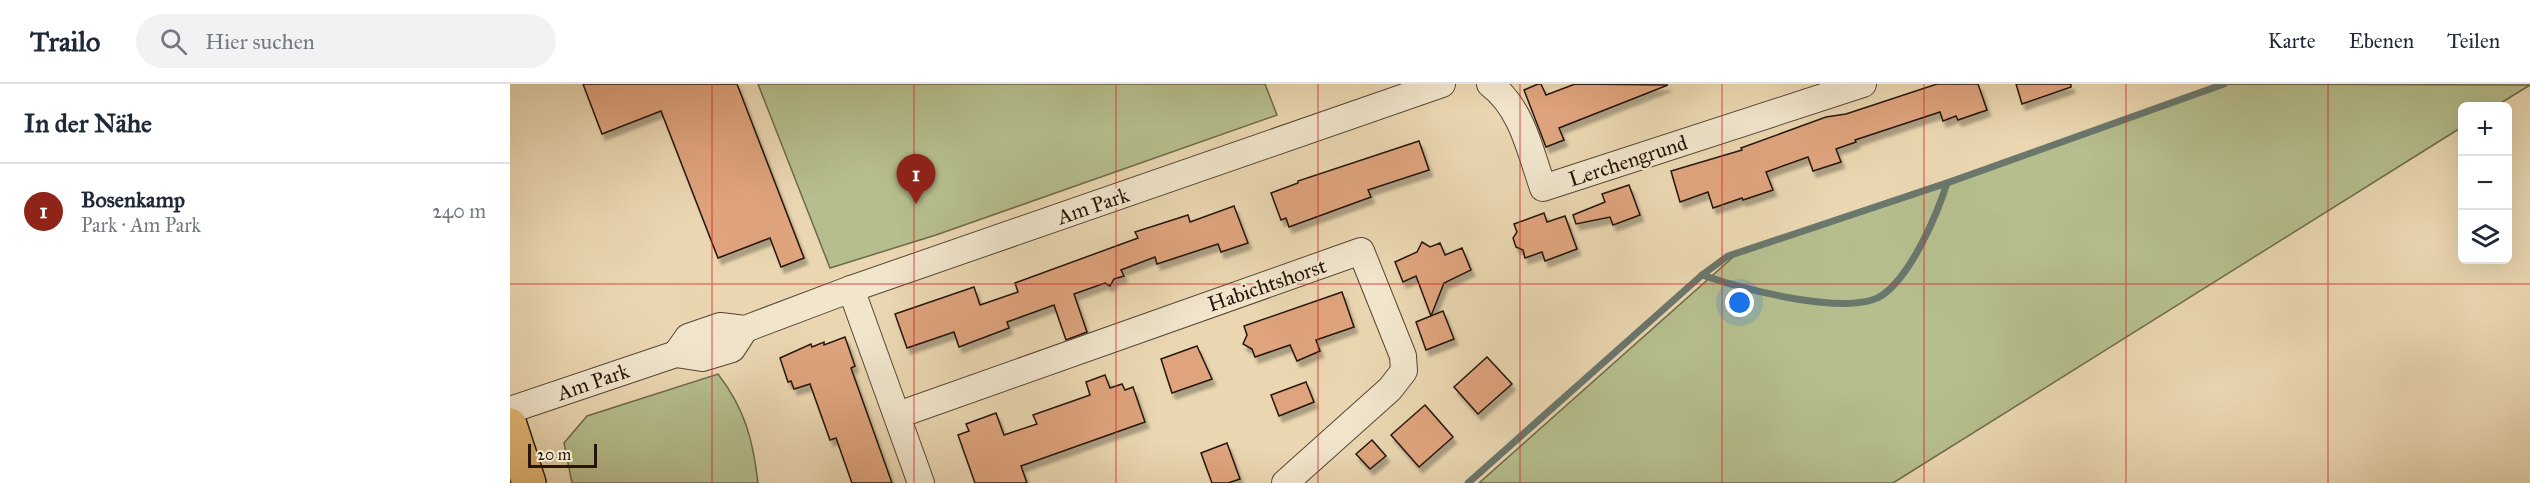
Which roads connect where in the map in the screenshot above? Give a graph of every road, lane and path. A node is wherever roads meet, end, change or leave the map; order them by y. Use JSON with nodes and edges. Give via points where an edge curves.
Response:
{"nodes":[{"id":1,"x":1442,"y":84,"type":"edge"},
{"id":2,"x":1490,"y":84,"type":"edge"},
{"id":3,"x":1863,"y":84,"type":"edge"},
{"id":4,"x":1822,"y":91,"type":"edge"},
{"id":5,"x":851,"y":289,"type":"junction"},
{"id":6,"x":510,"y":410,"type":"edge"},
{"id":7,"x":898,"y":415,"type":"junction"},
{"id":8,"x":510,"y":425,"type":"edge"},
{"id":9,"x":529,"y":483,"type":"edge"},
{"id":10,"x":921,"y":483,"type":"edge"},
{"id":11,"x":1286,"y":483,"type":"edge"}],
"edges":[{"from":1,"to":5,"type":"street","name":"Am Park"},
{"from":2,"to":4,"type":"street","name":"Lerchengrund","via":[[1503,94],[1516,113],[1543,188]]},
{"from":3,"to":4,"type":"street","name":"Lerchengrund"},
{"from":5,"to":6,"type":"street","name":"Am Park","via":[[745,329],[720,326],[688,337],[676,354]]},
{"from":5,"to":7,"type":"street"},
{"from":7,"to":10,"type":"street"},
{"from":7,"to":11,"type":"street","name":"Habichtshorst","via":[[1361,251],[1403,356],[1404,371],[1390,389]]},
{"from":8,"to":9,"type":"main road"}]}
